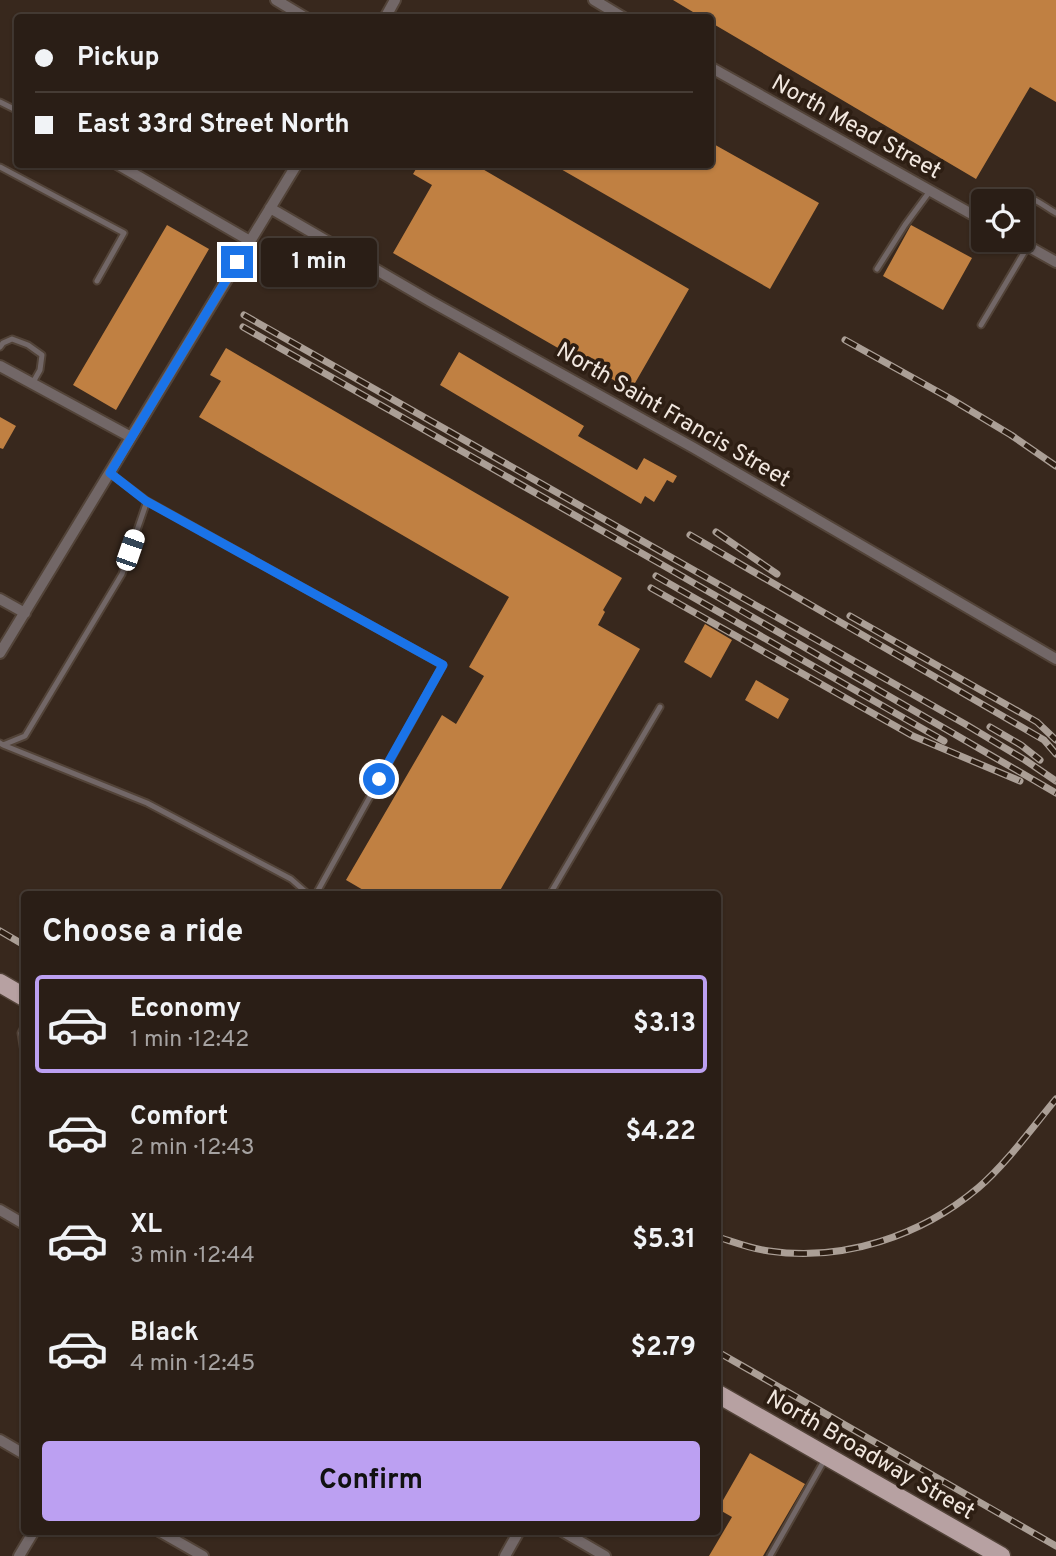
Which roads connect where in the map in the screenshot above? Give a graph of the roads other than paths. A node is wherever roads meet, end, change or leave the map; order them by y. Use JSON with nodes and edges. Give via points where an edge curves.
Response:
{"nodes":[{"id":1,"x":276,"y":0,"type":"edge"},
{"id":2,"x":594,"y":0,"type":"edge"},
{"id":3,"x":299,"y":14,"type":"edge"},
{"id":4,"x":617,"y":14,"type":"edge"},
{"id":5,"x":714,"y":69,"type":"edge"},
{"id":6,"x":0,"y":167,"type":"edge"},
{"id":7,"x":124,"y":168,"type":"edge"},
{"id":8,"x":295,"y":168,"type":"edge"},
{"id":9,"x":930,"y":191,"type":"junction"},
{"id":10,"x":1034,"y":201,"type":"edge"},
{"id":11,"x":270,"y":208,"type":"junction"},
{"id":12,"x":1056,"y":213,"type":"edge"},
{"id":13,"x":971,"y":214,"type":"edge"},
{"id":14,"x":250,"y":241,"type":"junction"},
{"id":15,"x":1034,"y":249,"type":"edge"},
{"id":16,"x":1024,"y":252,"type":"edge"},
{"id":17,"x":1056,"y":262,"type":"edge"},
{"id":18,"x":877,"y":269,"type":"dead end"},
{"id":19,"x":97,"y":281,"type":"dead end"},
{"id":20,"x":981,"y":325,"type":"dead end"},
{"id":21,"x":0,"y":347,"type":"edge"},
{"id":22,"x":0,"y":366,"type":"edge"},
{"id":23,"x":32,"y":384,"type":"junction"},
{"id":24,"x":131,"y":437,"type":"junction"},
{"id":25,"x":110,"y":473,"type":"junction"},
{"id":26,"x":146,"y":501,"type":"junction"},
{"id":27,"x":0,"y":599,"type":"edge"},
{"id":28,"x":25,"y":613,"type":"junction"},
{"id":29,"x":0,"y":653,"type":"edge"},
{"id":30,"x":1056,"y":659,"type":"edge"},
{"id":31,"x":660,"y":707,"type":"dead end"},
{"id":32,"x":2,"y":744,"type":"edge"},
{"id":33,"x":305,"y":891,"type":"edge"},
{"id":34,"x":318,"y":891,"type":"edge"},
{"id":35,"x":552,"y":891,"type":"edge"},
{"id":36,"x":0,"y":983,"type":"edge"},
{"id":37,"x":21,"y":995,"type":"edge"},
{"id":38,"x":0,"y":1210,"type":"edge"},
{"id":39,"x":21,"y":1222,"type":"edge"},
{"id":40,"x":721,"y":1396,"type":"edge"},
{"id":41,"x":0,"y":1440,"type":"edge"},
{"id":42,"x":21,"y":1452,"type":"edge"},
{"id":43,"x":827,"y":1457,"type":"junction"},
{"id":44,"x":31,"y":1535,"type":"edge"},
{"id":45,"x":166,"y":1535,"type":"edge"},
{"id":46,"x":517,"y":1535,"type":"edge"},
{"id":47,"x":569,"y":1535,"type":"edge"},
{"id":48,"x":994,"y":1554,"type":"edge"},
{"id":49,"x":19,"y":1556,"type":"edge"},
{"id":50,"x":203,"y":1556,"type":"edge"},
{"id":51,"x":505,"y":1556,"type":"edge"},
{"id":52,"x":606,"y":1556,"type":"edge"},
{"id":53,"x":771,"y":1556,"type":"edge"}],
"edges":[{"from":1,"to":3,"type":"street"},
{"from":2,"to":4,"type":"street"},
{"from":5,"to":9,"type":"street","name":"North Mead Street"},
{"from":6,"to":19,"type":"lane","via":[[124,233]]},
{"from":7,"to":14,"type":"street"},
{"from":8,"to":11,"type":"street"},
{"from":9,"to":13,"type":"street","name":"North Mead Street"},
{"from":9,"to":18,"type":"lane"},
{"from":10,"to":12,"type":"lane"},
{"from":11,"to":14,"type":"street"},
{"from":11,"to":30,"type":"street","name":"North Saint Francis Street"},
{"from":14,"to":24,"type":"street"},
{"from":15,"to":17,"type":"street"},
{"from":16,"to":20,"type":"lane"},
{"from":21,"to":23,"type":"lane","via":[[12,339],[41,355]]},
{"from":22,"to":23,"type":"street"},
{"from":23,"to":24,"type":"street"},
{"from":24,"to":25,"type":"street"},
{"from":25,"to":26,"type":"lane"},
{"from":25,"to":28,"type":"street"},
{"from":26,"to":32,"type":"lane","via":[[122,574],[25,736]]},
{"from":26,"to":34,"type":"lane","via":[[443,665]]},
{"from":27,"to":28,"type":"street"},
{"from":28,"to":29,"type":"street"},
{"from":31,"to":35,"type":"lane"},
{"from":32,"to":33,"type":"lane","via":[[148,803]]},
{"from":36,"to":37,"type":"main road"},
{"from":38,"to":39,"type":"street"},
{"from":40,"to":43,"type":"main road","name":"North Broadway Street"},
{"from":41,"to":42,"type":"street"},
{"from":43,"to":48,"type":"main road","name":"North Broadway Street"},
{"from":43,"to":53,"type":"lane"},
{"from":44,"to":49,"type":"street"},
{"from":45,"to":50,"type":"street"},
{"from":46,"to":51,"type":"street"},
{"from":47,"to":52,"type":"street"}]}
